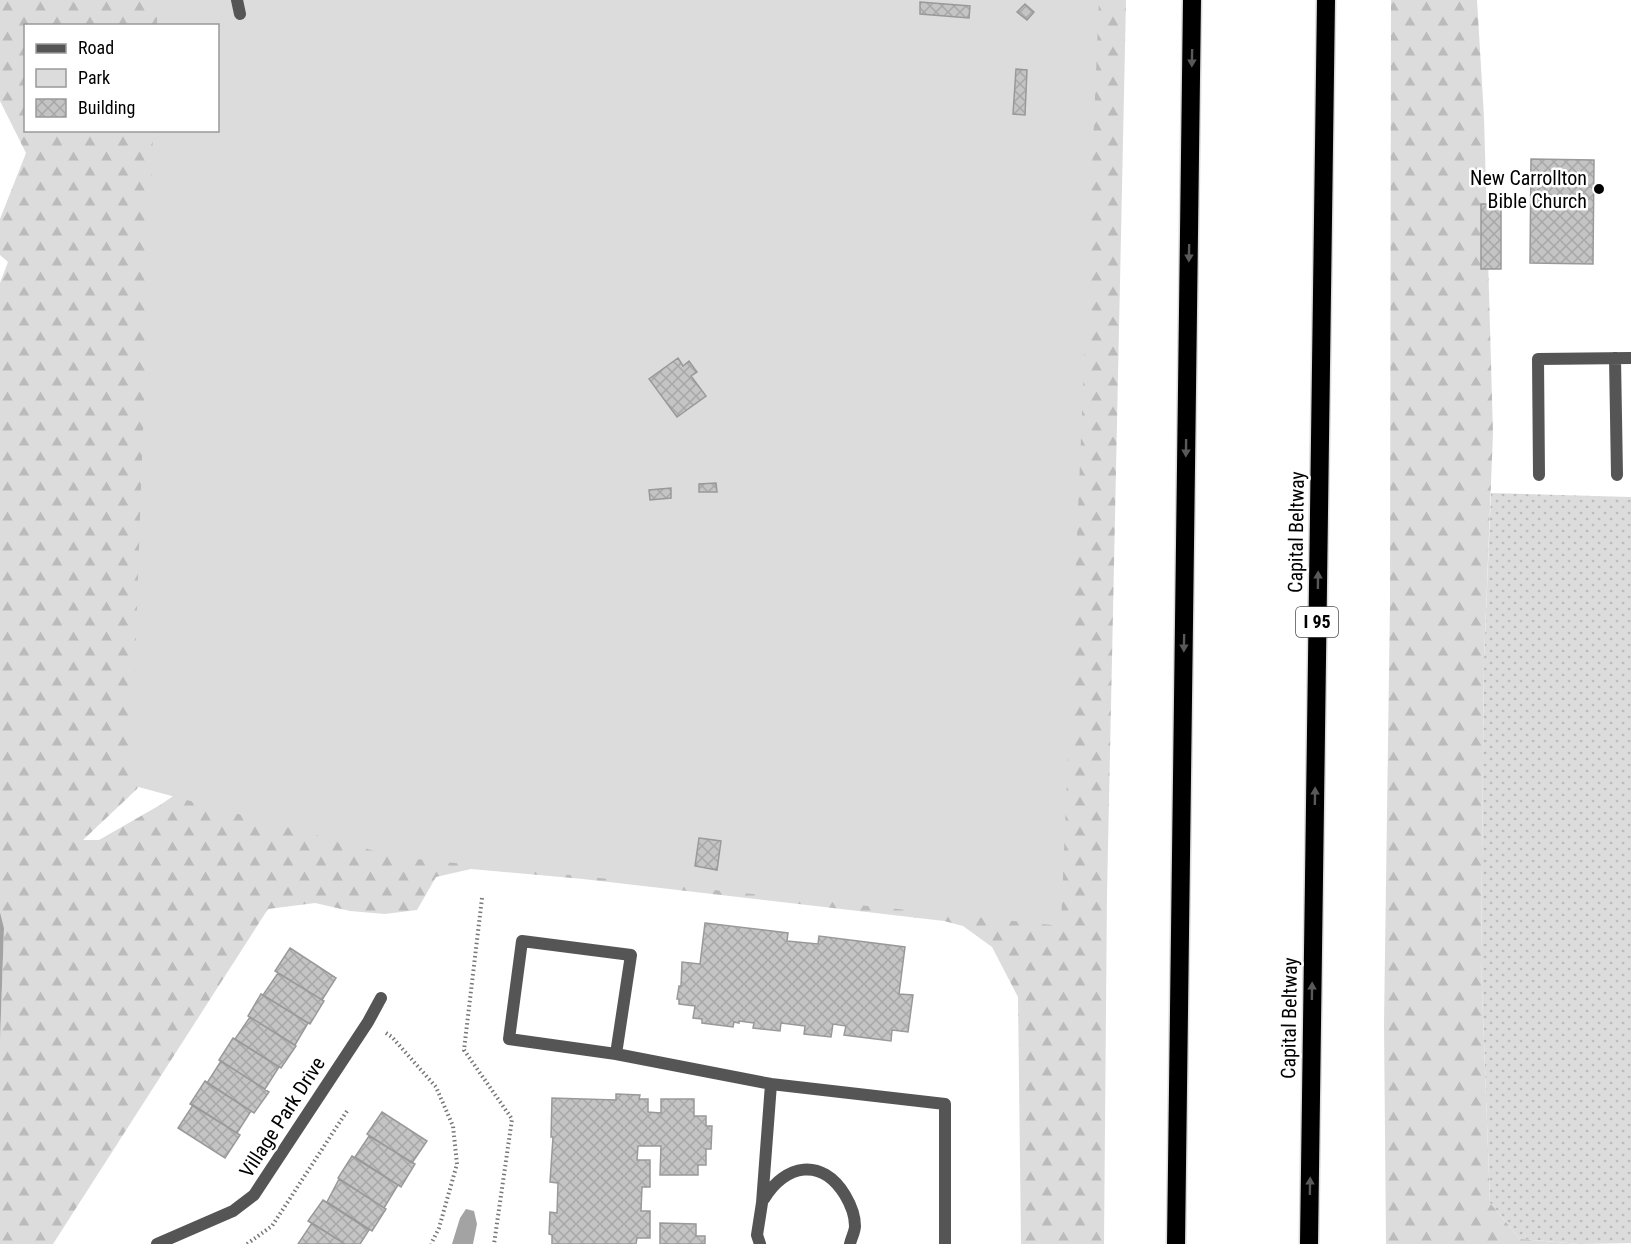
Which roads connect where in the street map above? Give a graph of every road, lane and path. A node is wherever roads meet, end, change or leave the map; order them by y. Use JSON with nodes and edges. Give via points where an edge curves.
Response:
{"nodes":[{"id":1,"x":237,"y":0,"type":"edge"},
{"id":2,"x":1192,"y":0,"type":"edge"},
{"id":3,"x":1326,"y":0,"type":"edge"},
{"id":4,"x":240,"y":14,"type":"dead end"},
{"id":5,"x":1615,"y":358,"type":"junction"},
{"id":6,"x":1631,"y":358,"type":"edge"},
{"id":7,"x":1539,"y":475,"type":"dead end"},
{"id":8,"x":1617,"y":475,"type":"dead end"},
{"id":9,"x":483,"y":898,"type":"dead end"},
{"id":10,"x":381,"y":998,"type":"dead end"},
{"id":11,"x":368,"y":1022,"type":"junction"},
{"id":12,"x":616,"y":1054,"type":"junction"},
{"id":13,"x":771,"y":1084,"type":"junction"},
{"id":14,"x":347,"y":1111,"type":"dead end"},
{"id":15,"x":762,"y":1203,"type":"junction"},
{"id":16,"x":157,"y":1244,"type":"edge"},
{"id":17,"x":247,"y":1244,"type":"edge"},
{"id":18,"x":431,"y":1244,"type":"edge"},
{"id":19,"x":494,"y":1244,"type":"edge"},
{"id":20,"x":760,"y":1244,"type":"edge"},
{"id":21,"x":850,"y":1244,"type":"edge"},
{"id":22,"x":945,"y":1244,"type":"edge"},
{"id":23,"x":1176,"y":1244,"type":"edge"},
{"id":24,"x":1309,"y":1244,"type":"edge"}],
"edges":[{"from":1,"to":4,"type":"street"},
{"from":2,"to":23,"type":"highway","one_way":true},
{"from":24,"to":3,"type":"highway","name":"Capital Beltway","number":"I 95","one_way":true},
{"from":5,"to":6,"type":"street"},
{"from":5,"to":7,"type":"street","via":[[1538,359]]},
{"from":5,"to":8,"type":"street"},
{"from":9,"to":19,"type":"path","via":[[464,1050],[512,1119]]},
{"from":10,"to":11,"type":"street","name":"Village Park Drive"},
{"from":11,"to":16,"type":"street","name":"Village Park Drive","via":[[254,1195],[233,1211]]},
{"from":11,"to":18,"type":"path","via":[[392,1037],[436,1087],[453,1126],[457,1164]]},
{"from":12,"to":12,"type":"street","via":[[509,1039],[522,941],[631,955]]},
{"from":12,"to":13,"type":"street"},
{"from":13,"to":15,"type":"street"},
{"from":13,"to":22,"type":"street","via":[[945,1104]]},
{"from":14,"to":17,"type":"path","via":[[272,1226]]},
{"from":15,"to":20,"type":"street","via":[[757,1235]]},
{"from":15,"to":21,"type":"street","via":[[779,1179],[799,1169],[823,1172],[839,1185],[853,1209],[855,1227]]}]}
